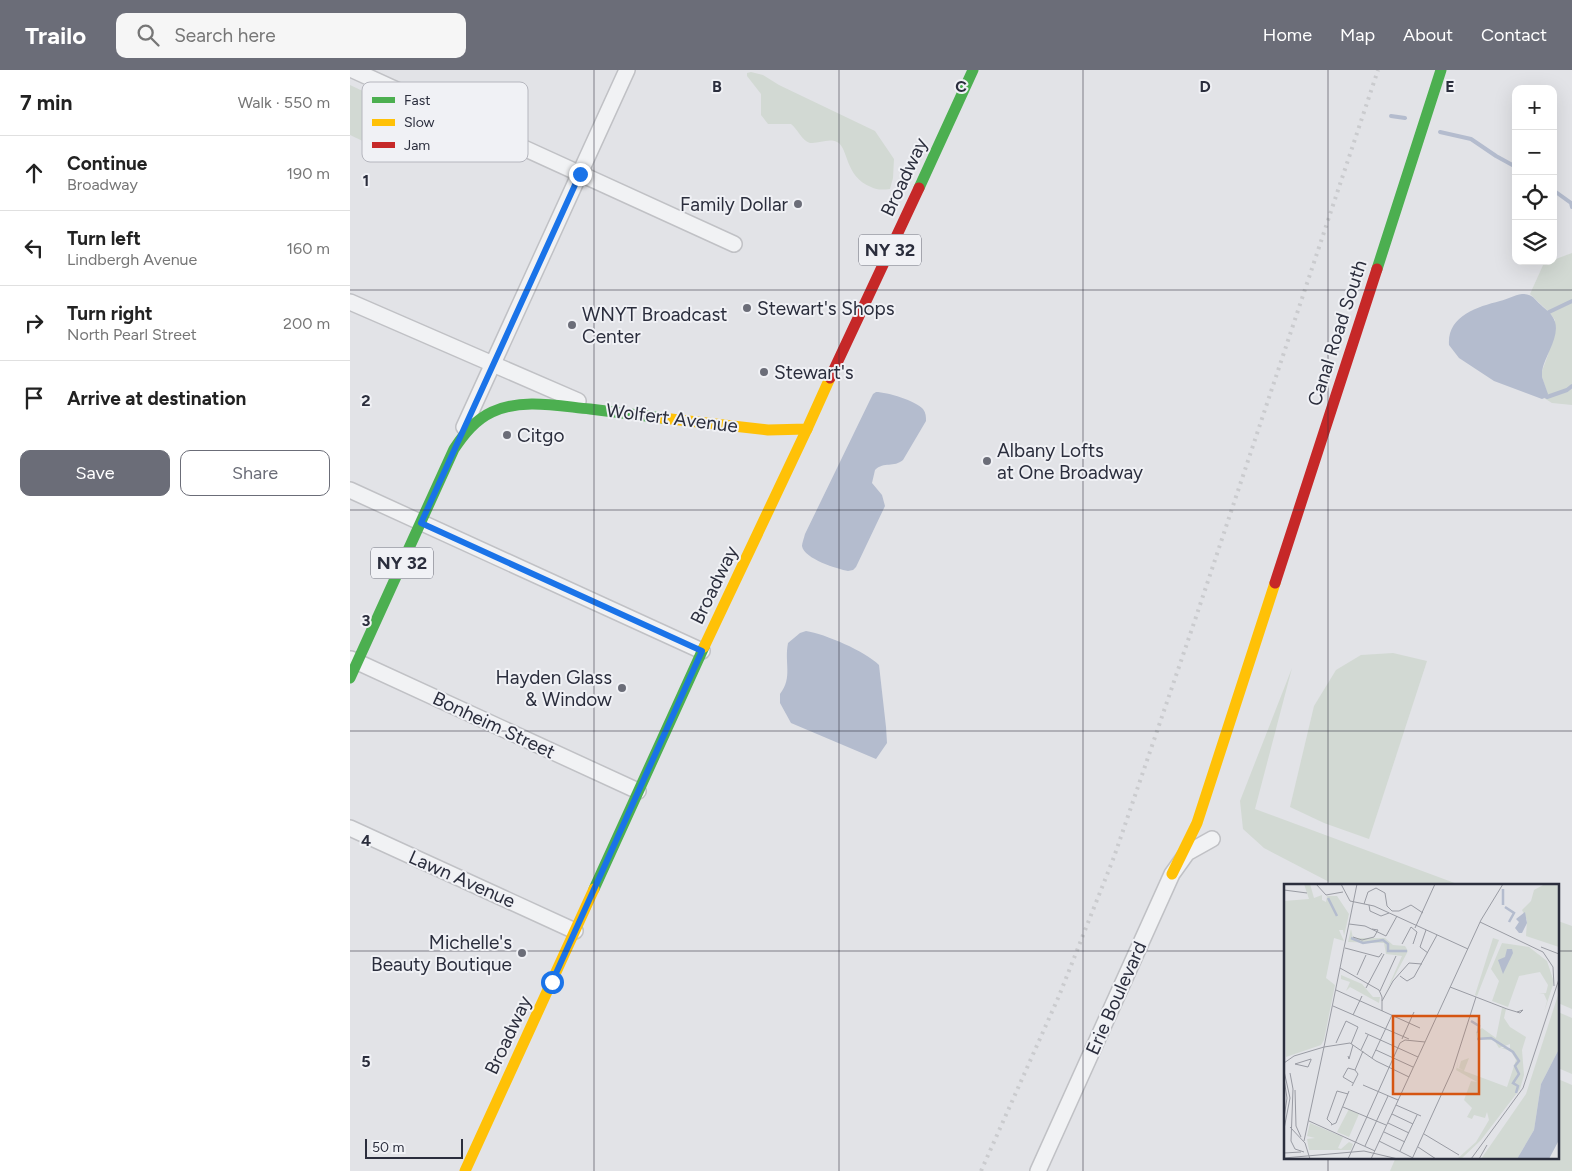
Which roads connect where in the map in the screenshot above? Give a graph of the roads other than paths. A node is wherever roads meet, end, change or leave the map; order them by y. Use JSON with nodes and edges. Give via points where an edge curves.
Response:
{"nodes":[{"id":1,"x":353,"y":70,"type":"edge"},
{"id":2,"x":627,"y":70,"type":"edge"},
{"id":3,"x":973,"y":70,"type":"edge"},
{"id":4,"x":1441,"y":70,"type":"edge"},
{"id":5,"x":379,"y":82,"type":"edge"},
{"id":6,"x":528,"y":150,"type":"edge"},
{"id":7,"x":580,"y":174,"type":"junction"},
{"id":8,"x":734,"y":244,"type":"dead end"},
{"id":9,"x":350,"y":302,"type":"edge"},
{"id":10,"x":493,"y":365,"type":"junction"},
{"id":11,"x":603,"y":412,"type":"junction"},
{"id":12,"x":807,"y":429,"type":"junction"},
{"id":13,"x":454,"y":449,"type":"junction"},
{"id":14,"x":350,"y":490,"type":"edge"},
{"id":15,"x":421,"y":523,"type":"junction"},
{"id":16,"x":702,"y":651,"type":"junction"},
{"id":17,"x":354,"y":660,"type":"edge"},
{"id":18,"x":350,"y":678,"type":"edge"},
{"id":19,"x":638,"y":791,"type":"junction"},
{"id":20,"x":350,"y":828,"type":"edge"},
{"id":21,"x":1212,"y":838,"type":"dead end"},
{"id":22,"x":1172,"y":874,"type":"junction"},
{"id":23,"x":575,"y":931,"type":"junction"},
{"id":24,"x":465,"y":1171,"type":"edge"},
{"id":25,"x":1038,"y":1171,"type":"edge"}],
"edges":[{"from":1,"to":5,"type":"street"},
{"from":2,"to":7,"type":"street"},
{"from":3,"to":12,"type":"street","name":"Broadway","number":"NY 32"},
{"from":4,"to":22,"type":"street","name":"Canal Road South","via":[[1197,823]]},
{"from":6,"to":7,"type":"street"},
{"from":7,"to":8,"type":"street"},
{"from":7,"to":10,"type":"street"},
{"from":9,"to":10,"type":"street","name":"Wolfert Avenue"},
{"from":10,"to":11,"type":"street","name":"Wolfert Avenue"},
{"from":10,"to":13,"type":"street"},
{"from":11,"to":12,"type":"street","name":"Wolfert Avenue","number":"NY 32","via":[[768,430]]},
{"from":11,"to":13,"type":"street","number":"NY 32","via":[[544,404],[509,405],[476,422]]},
{"from":12,"to":16,"type":"street","name":"Broadway"},
{"from":13,"to":15,"type":"street","number":"NY 32"},
{"from":14,"to":15,"type":"street"},
{"from":15,"to":16,"type":"street"},
{"from":15,"to":17,"type":"street","number":"NY 32"},
{"from":16,"to":19,"type":"street","name":"Broadway"},
{"from":17,"to":18,"type":"street","number":"NY 32"},
{"from":17,"to":19,"type":"street","name":"Bonheim Street"},
{"from":19,"to":23,"type":"street","name":"Broadway"},
{"from":20,"to":23,"type":"street","name":"Lawn Avenue"},
{"from":21,"to":22,"type":"street","name":"Erie Boulevard","via":[[1188,853]]},
{"from":22,"to":25,"type":"street","name":"Erie Boulevard"},
{"from":23,"to":24,"type":"street","name":"Broadway"}]}
